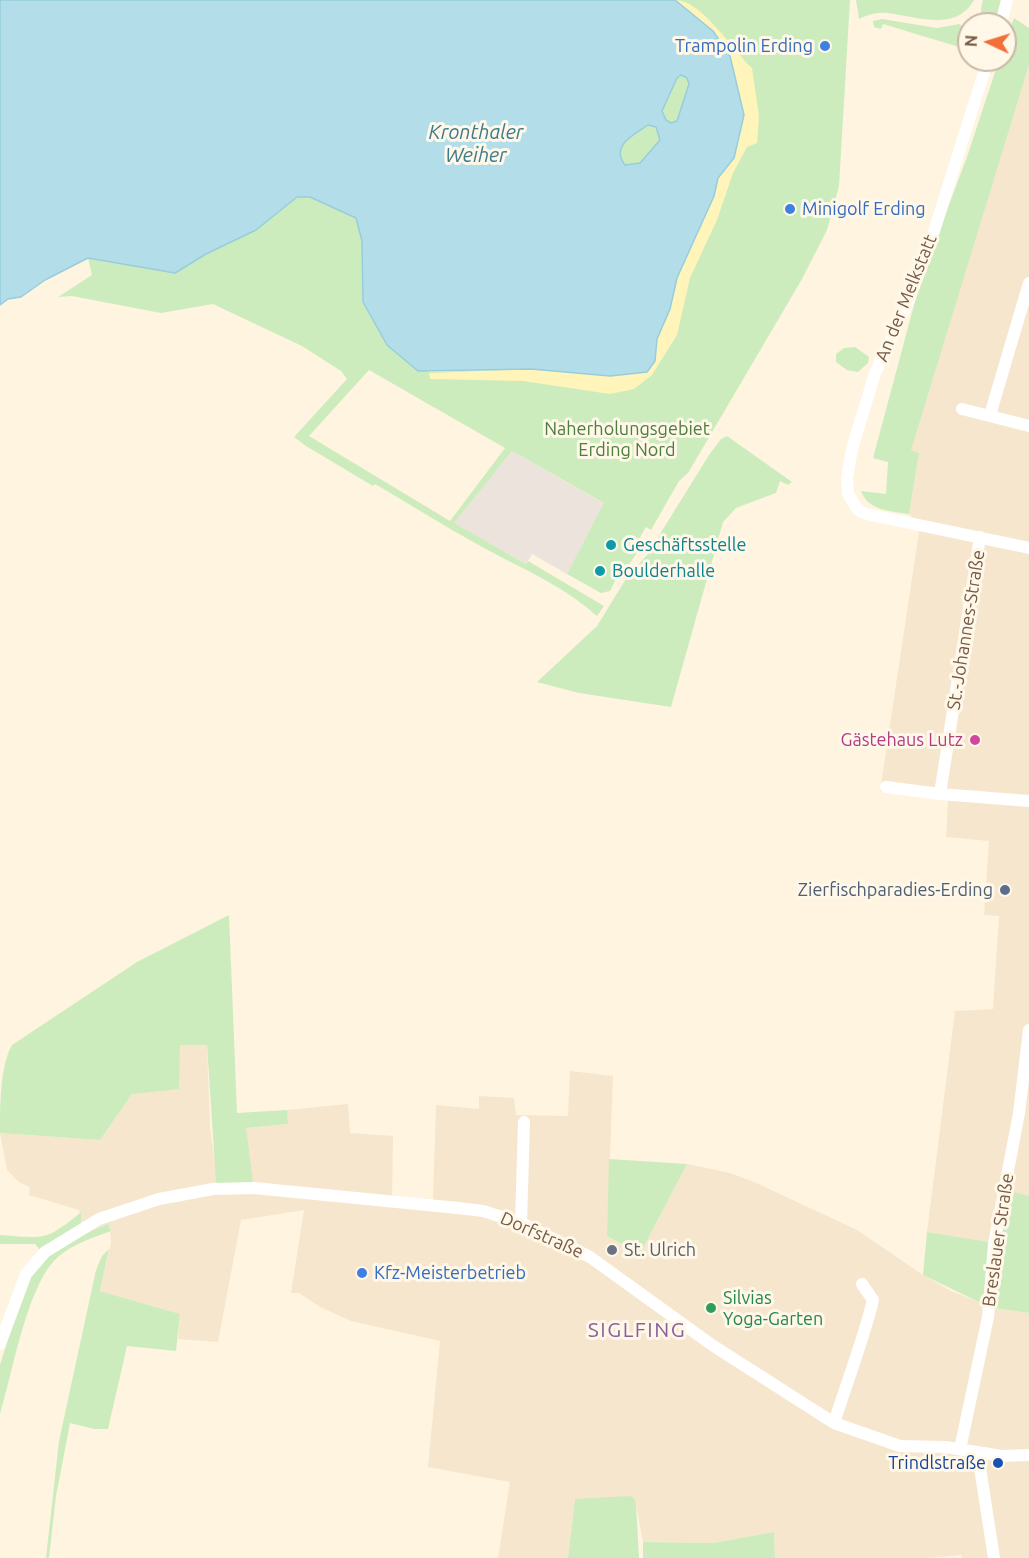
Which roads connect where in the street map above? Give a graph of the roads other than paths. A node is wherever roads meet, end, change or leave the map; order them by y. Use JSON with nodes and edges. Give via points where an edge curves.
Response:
{"nodes":[{"id":1,"x":984,"y":72,"type":"edge"},
{"id":2,"x":1029,"y":283,"type":"edge"},
{"id":3,"x":962,"y":409,"type":"dead end"},
{"id":4,"x":990,"y":416,"type":"junction"},
{"id":5,"x":1029,"y":426,"type":"edge"},
{"id":6,"x":981,"y":537,"type":"junction"},
{"id":7,"x":1029,"y":548,"type":"edge"},
{"id":8,"x":886,"y":787,"type":"dead end"},
{"id":9,"x":940,"y":794,"type":"junction"},
{"id":10,"x":1029,"y":801,"type":"edge"},
{"id":11,"x":1029,"y":1030,"type":"edge"},
{"id":12,"x":1028,"y":1071,"type":"edge"},
{"id":13,"x":524,"y":1122,"type":"dead end"},
{"id":14,"x":521,"y":1223,"type":"junction"},
{"id":15,"x":862,"y":1284,"type":"dead end"},
{"id":16,"x":0,"y":1344,"type":"edge"},
{"id":17,"x":834,"y":1423,"type":"junction"},
{"id":18,"x":960,"y":1449,"type":"junction"},
{"id":19,"x":978,"y":1455,"type":"junction"},
{"id":20,"x":1029,"y":1455,"type":"edge"},
{"id":21,"x":994,"y":1558,"type":"edge"}],
"edges":[{"from":1,"to":6,"type":"street","name":"An der Melkstatt","via":[[909,300],[883,353],[859,422],[847,478],[852,503],[866,514]]},
{"from":2,"to":4,"type":"street"},
{"from":3,"to":4,"type":"street"},
{"from":4,"to":5,"type":"street"},
{"from":6,"to":7,"type":"street"},
{"from":6,"to":9,"type":"street","name":"St.-Johannes-Straße"},
{"from":8,"to":9,"type":"street"},
{"from":9,"to":10,"type":"street"},
{"from":11,"to":12,"type":"street","name":"Breslauer Straße"},
{"from":12,"to":18,"type":"street","name":"Breslauer Straße","via":[[994,1244],[986,1324]]},
{"from":13,"to":14,"type":"street"},
{"from":14,"to":16,"type":"street","name":"Dorfstraße","via":[[483,1211],[254,1188],[213,1189],[159,1199],[99,1219],[45,1252],[26,1274]]},
{"from":14,"to":17,"type":"street","name":"Dorfstraße","via":[[590,1257],[712,1345]]},
{"from":15,"to":17,"type":"street","via":[[873,1300]]},
{"from":17,"to":18,"type":"street","name":"Dorfstraße","via":[[900,1446]]},
{"from":18,"to":19,"type":"street","name":"Dorfstraße"},
{"from":19,"to":20,"type":"street","name":"Dorfstraße"},
{"from":19,"to":21,"type":"street"}]}
